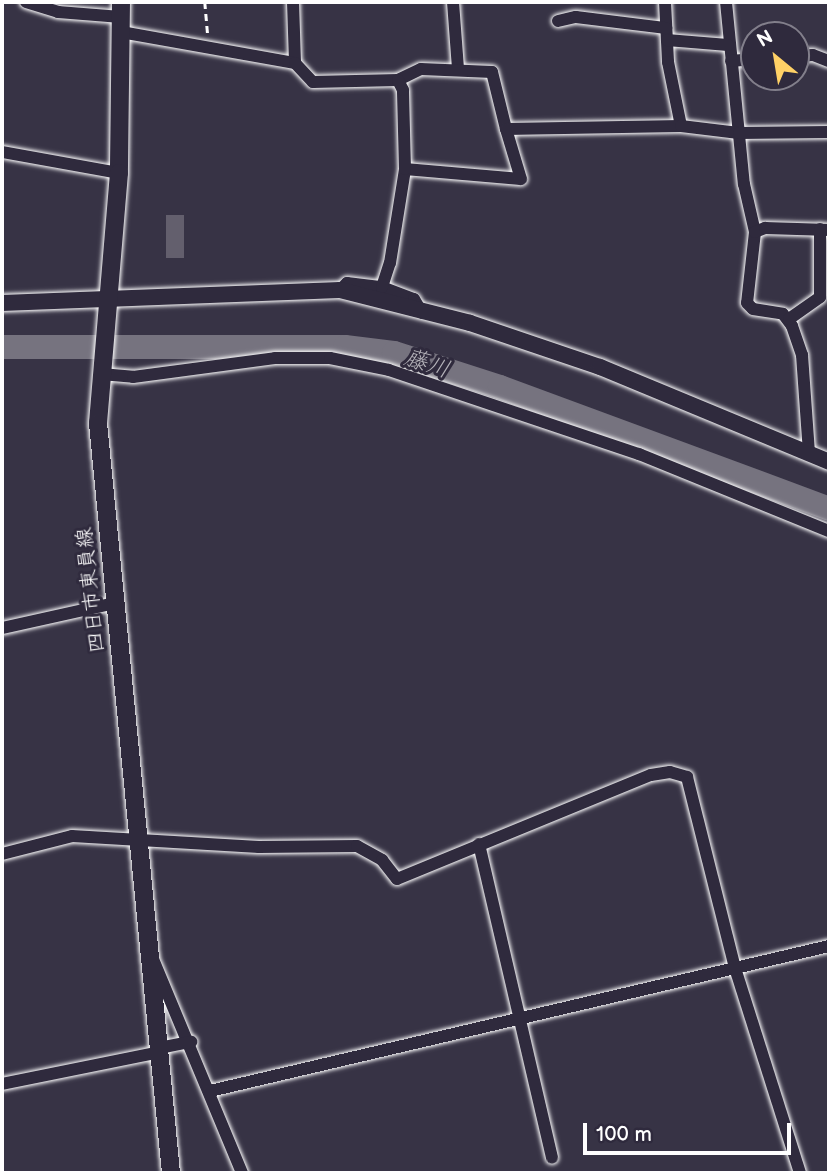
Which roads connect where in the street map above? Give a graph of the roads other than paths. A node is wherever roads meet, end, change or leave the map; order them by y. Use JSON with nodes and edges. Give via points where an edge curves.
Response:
{"nodes":[{"id":1,"x":26,"y":2,"type":"edge"},
{"id":2,"x":293,"y":2,"type":"edge"},
{"id":3,"x":453,"y":2,"type":"edge"},
{"id":4,"x":665,"y":2,"type":"edge"},
{"id":5,"x":726,"y":2,"type":"edge"},
{"id":6,"x":121,"y":17,"type":"edge"},
{"id":7,"x":558,"y":21,"type":"dead end"},
{"id":8,"x":666,"y":34,"type":"junction"},
{"id":9,"x":728,"y":45,"type":"junction"},
{"id":10,"x":810,"y":55,"type":"edge"},
{"id":11,"x":740,"y":60,"type":"edge"},
{"id":12,"x":731,"y":61,"type":"junction"},
{"id":13,"x":829,"y":61,"type":"edge"},
{"id":14,"x":295,"y":64,"type":"junction"},
{"id":15,"x":458,"y":69,"type":"junction"},
{"id":16,"x":398,"y":80,"type":"junction"},
{"id":17,"x":681,"y":126,"type":"junction"},
{"id":18,"x":506,"y":129,"type":"junction"},
{"id":19,"x":829,"y":132,"type":"edge"},
{"id":20,"x":739,"y":133,"type":"junction"},
{"id":21,"x":2,"y":152,"type":"edge"},
{"id":22,"x":405,"y":169,"type":"junction"},
{"id":23,"x":119,"y":173,"type":"junction"},
{"id":24,"x":825,"y":230,"type":"edge"},
{"id":25,"x":755,"y":232,"type":"junction"},
{"id":26,"x":382,"y":287,"type":"junction"},
{"id":27,"x":340,"y":290,"type":"junction"},
{"id":28,"x":108,"y":299,"type":"junction"},
{"id":29,"x":2,"y":303,"type":"edge"},
{"id":30,"x":422,"y":313,"type":"junction"},
{"id":31,"x":789,"y":319,"type":"junction"},
{"id":32,"x":101,"y":368,"type":"junction"},
{"id":33,"x":809,"y":453,"type":"junction"},
{"id":34,"x":829,"y":461,"type":"edge"},
{"id":35,"x":829,"y":531,"type":"edge"},
{"id":36,"x":115,"y":603,"type":"junction"},
{"id":37,"x":2,"y":628,"type":"edge"},
{"id":38,"x":139,"y":838,"type":"junction"},
{"id":39,"x":479,"y":844,"type":"junction"},
{"id":40,"x":2,"y":854,"type":"edge"},
{"id":41,"x":829,"y":946,"type":"edge"},
{"id":42,"x":150,"y":952,"type":"junction"},
{"id":43,"x":734,"y":968,"type":"junction"},
{"id":44,"x":519,"y":1018,"type":"junction"},
{"id":45,"x":191,"y":1042,"type":"junction"},
{"id":46,"x":160,"y":1050,"type":"junction"},
{"id":47,"x":2,"y":1084,"type":"edge"},
{"id":48,"x":210,"y":1091,"type":"junction"},
{"id":49,"x":552,"y":1158,"type":"dead end"},
{"id":50,"x":172,"y":1173,"type":"edge"},
{"id":51,"x":242,"y":1173,"type":"edge"},
{"id":52,"x":800,"y":1173,"type":"edge"}],
"edges":[{"from":1,"to":6,"type":"street","via":[[58,12]]},
{"from":2,"to":14,"type":"street"},
{"from":3,"to":15,"type":"street"},
{"from":4,"to":8,"type":"street"},
{"from":5,"to":9,"type":"street"},
{"from":6,"to":14,"type":"street","via":[[207,46]]},
{"from":6,"to":23,"type":"main road","name":"四日市東員線"},
{"from":7,"to":8,"type":"street","via":[[576,17]]},
{"from":8,"to":9,"type":"street"},
{"from":8,"to":17,"type":"street"},
{"from":9,"to":12,"type":"street"},
{"from":10,"to":13,"type":"street"},
{"from":11,"to":12,"type":"street"},
{"from":12,"to":20,"type":"street"},
{"from":14,"to":16,"type":"street","via":[[313,82]]},
{"from":15,"to":16,"type":"street","via":[[421,69]]},
{"from":15,"to":18,"type":"street","via":[[492,72]]},
{"from":16,"to":22,"type":"street","via":[[403,90]]},
{"from":17,"to":18,"type":"street"},
{"from":17,"to":20,"type":"street"},
{"from":18,"to":22,"type":"street","via":[[521,179]]},
{"from":19,"to":20,"type":"street"},
{"from":20,"to":25,"type":"street"},
{"from":21,"to":23,"type":"street"},
{"from":22,"to":26,"type":"street"},
{"from":23,"to":28,"type":"main road","name":"四日市東員線"},
{"from":24,"to":25,"type":"street","via":[[765,228]]},
{"from":24,"to":31,"type":"street","via":[[820,297]]},
{"from":25,"to":31,"type":"street","via":[[747,303]]},
{"from":26,"to":27,"type":"street","via":[[347,284]]},
{"from":26,"to":30,"type":"street","via":[[414,299]]},
{"from":27,"to":28,"type":"street"},
{"from":27,"to":30,"type":"street"},
{"from":28,"to":29,"type":"street"},
{"from":28,"to":32,"type":"main road","name":"四日市東員線"},
{"from":30,"to":33,"type":"street","via":[[470,323],[600,367]]},
{"from":31,"to":33,"type":"street","via":[[802,355]]},
{"from":32,"to":35,"type":"street","via":[[133,377],[275,358],[330,358],[389,370],[639,454]]},
{"from":32,"to":36,"type":"main road","name":"四日市東員線","via":[[97,423]]},
{"from":33,"to":34,"type":"street"},
{"from":36,"to":37,"type":"street"},
{"from":36,"to":38,"type":"main road","name":"四日市東員線"},
{"from":38,"to":39,"type":"street","via":[[259,847],[357,846],[382,860],[397,879]]},
{"from":38,"to":40,"type":"street","via":[[72,836]]},
{"from":38,"to":42,"type":"main road","name":"四日市東員線"},
{"from":39,"to":43,"type":"street","via":[[650,775],[670,772],[687,776]]},
{"from":39,"to":44,"type":"street"},
{"from":41,"to":43,"type":"street"},
{"from":42,"to":45,"type":"street"},
{"from":42,"to":46,"type":"main road","name":"四日市東員線"},
{"from":43,"to":44,"type":"street"},
{"from":43,"to":52,"type":"street"},
{"from":44,"to":48,"type":"street"},
{"from":44,"to":49,"type":"street"},
{"from":45,"to":46,"type":"street"},
{"from":45,"to":48,"type":"street"},
{"from":46,"to":47,"type":"street"},
{"from":46,"to":50,"type":"main road","name":"四日市東員線"},
{"from":48,"to":51,"type":"street"}]}
